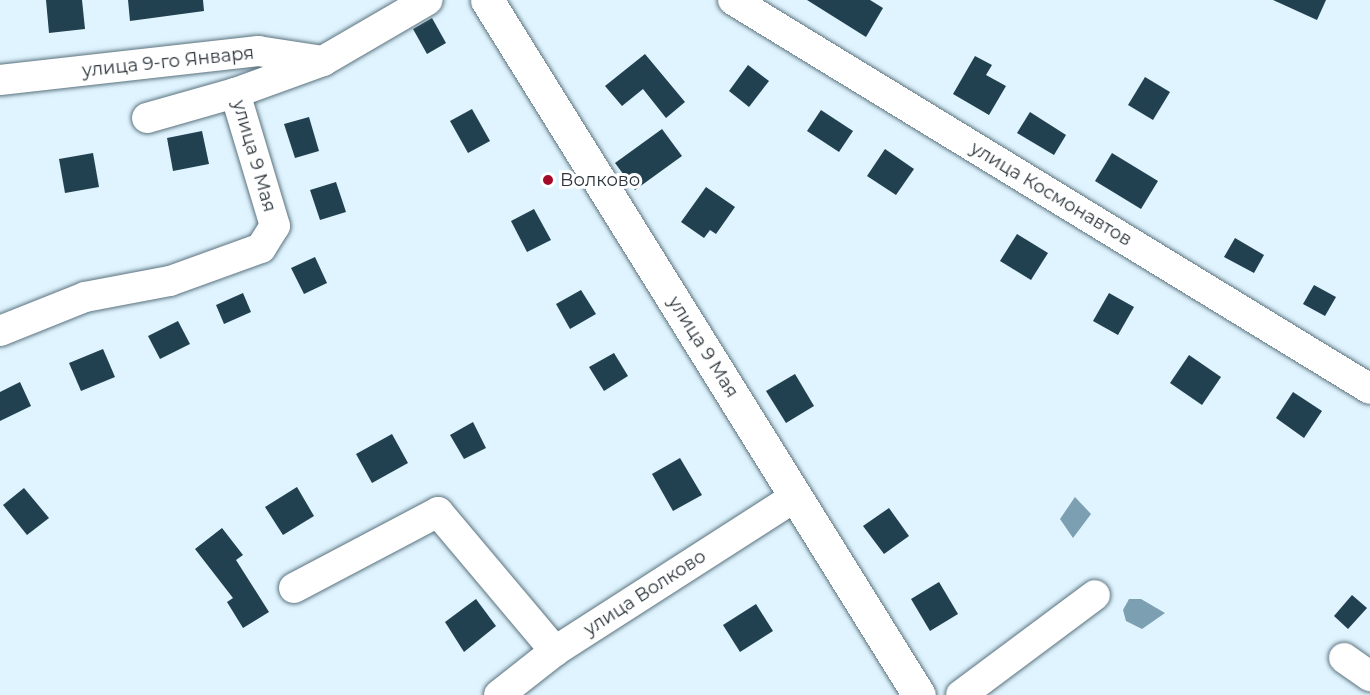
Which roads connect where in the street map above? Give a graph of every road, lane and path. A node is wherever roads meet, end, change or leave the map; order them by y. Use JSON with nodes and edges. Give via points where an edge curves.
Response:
{"nodes":[{"id":1,"x":428,"y":0,"type":"edge"},
{"id":2,"x":487,"y":0,"type":"edge"},
{"id":3,"x":733,"y":0,"type":"edge"},
{"id":4,"x":323,"y":62,"type":"junction"},
{"id":5,"x":0,"y":80,"type":"edge"},
{"id":6,"x":235,"y":93,"type":"junction"},
{"id":7,"x":147,"y":118,"type":"dead end"},
{"id":8,"x":0,"y":331,"type":"edge"},
{"id":9,"x":1370,"y":389,"type":"edge"},
{"id":10,"x":796,"y":496,"type":"junction"},
{"id":11,"x":294,"y":588,"type":"dead end"},
{"id":12,"x":1095,"y":595,"type":"dead end"},
{"id":13,"x":555,"y":651,"type":"junction"},
{"id":14,"x":1344,"y":658,"type":"dead end"},
{"id":15,"x":1370,"y":676,"type":"edge"},
{"id":16,"x":499,"y":695,"type":"edge"},
{"id":17,"x":919,"y":695,"type":"edge"},
{"id":18,"x":961,"y":695,"type":"edge"}],
"edges":[{"from":1,"to":4,"type":"street"},
{"from":2,"to":10,"type":"main road","name":"улица 9 Мая"},
{"from":3,"to":9,"type":"street","name":"улица Космонавтов"},
{"from":4,"to":5,"type":"street","name":"улица 9-го Января","via":[[258,51]]},
{"from":4,"to":6,"type":"street","name":"улица 9 Мая"},
{"from":6,"to":7,"type":"street"},
{"from":6,"to":8,"type":"street","name":"улица 9 Мая","via":[[275,226],[261,248],[170,281],[85,297]]},
{"from":10,"to":13,"type":"street","name":"улица Волково"},
{"from":10,"to":17,"type":"main road","name":"улица 9 Мая"},
{"from":11,"to":13,"type":"street","via":[[438,512]]},
{"from":12,"to":18,"type":"street"},
{"from":13,"to":16,"type":"street","name":"улица Волково"},
{"from":14,"to":15,"type":"street"}]}
